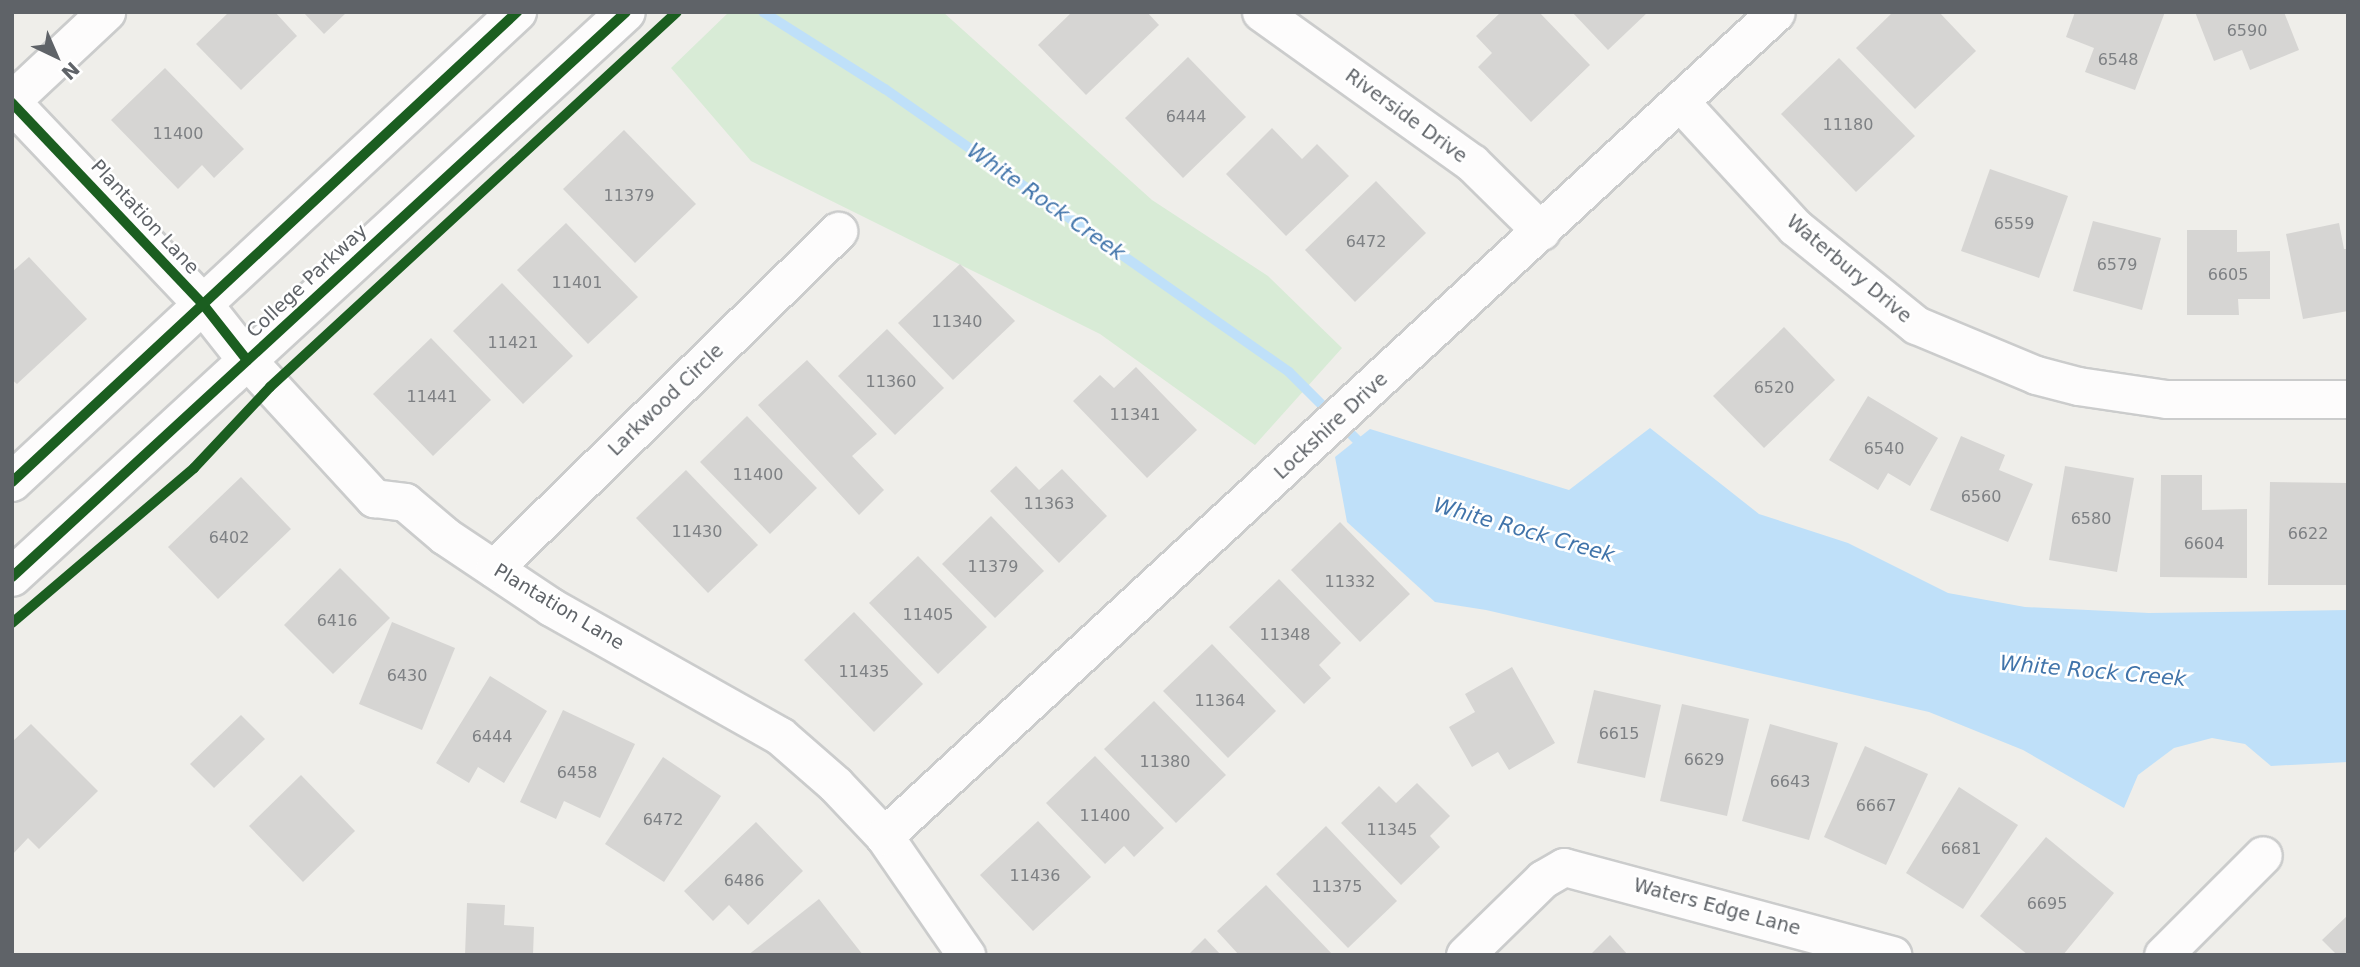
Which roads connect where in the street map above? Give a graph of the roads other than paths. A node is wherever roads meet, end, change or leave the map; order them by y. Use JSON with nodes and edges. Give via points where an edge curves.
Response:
{"nodes":[{"id":1,"x":106,"y":12,"type":"edge"},
{"id":2,"x":517,"y":12,"type":"edge"},
{"id":3,"x":626,"y":12,"type":"edge"},
{"id":4,"x":1261,"y":12,"type":"edge"},
{"id":5,"x":1776,"y":12,"type":"edge"},
{"id":6,"x":12,"y":101,"type":"edge"},
{"id":7,"x":1680,"y":102,"type":"junction"},
{"id":8,"x":838,"y":231,"type":"dead end"},
{"id":9,"x":1541,"y":231,"type":"junction"},
{"id":10,"x":202,"y":303,"type":"junction"},
{"id":11,"x":247,"y":360,"type":"junction"},
{"id":12,"x":2348,"y":399,"type":"edge"},
{"id":13,"x":12,"y":482,"type":"edge"},
{"id":14,"x":494,"y":568,"type":"junction"},
{"id":15,"x":12,"y":577,"type":"edge"},
{"id":16,"x":884,"y":836,"type":"junction"},
{"id":17,"x":2263,"y":855,"type":"dead end"},
{"id":18,"x":966,"y":955,"type":"edge"},
{"id":19,"x":1465,"y":955,"type":"edge"},
{"id":20,"x":1892,"y":955,"type":"edge"},
{"id":21,"x":2163,"y":955,"type":"edge"}],
"edges":[{"from":1,"to":6,"type":"street"},
{"from":2,"to":10,"type":"main road"},
{"from":3,"to":11,"type":"main road","name":"College Parkway"},
{"from":4,"to":9,"type":"street","name":"Riverside Drive","via":[[1472,163]]},
{"from":5,"to":7,"type":"street","name":"Lockshire Drive"},
{"from":6,"to":10,"type":"main road","name":"Plantation Lane"},
{"from":7,"to":9,"type":"street","name":"Lockshire Drive"},
{"from":7,"to":12,"type":"street","name":"Waterbury Drive","via":[[1795,227],[1863,285],[1927,330],[2036,375],[2078,386],[2165,399]]},
{"from":8,"to":14,"type":"street","name":"Larkwood Circle"},
{"from":9,"to":16,"type":"street","name":"Lockshire Drive"},
{"from":10,"to":11,"type":"main road","name":"Plantation Lane"},
{"from":10,"to":13,"type":"main road"},
{"from":11,"to":14,"type":"street","name":"Plantation Lane","via":[[374,498],[405,502]]},
{"from":11,"to":15,"type":"main road","name":"College Parkway"},
{"from":14,"to":16,"type":"street","name":"Plantation Lane","via":[[551,607],[780,736],[835,784]]},
{"from":16,"to":18,"type":"street","name":"Plantation Lane"},
{"from":17,"to":21,"type":"street"},
{"from":19,"to":20,"type":"street","name":"Waters Edge Lane","via":[[1543,879],[1564,867]]}]}
